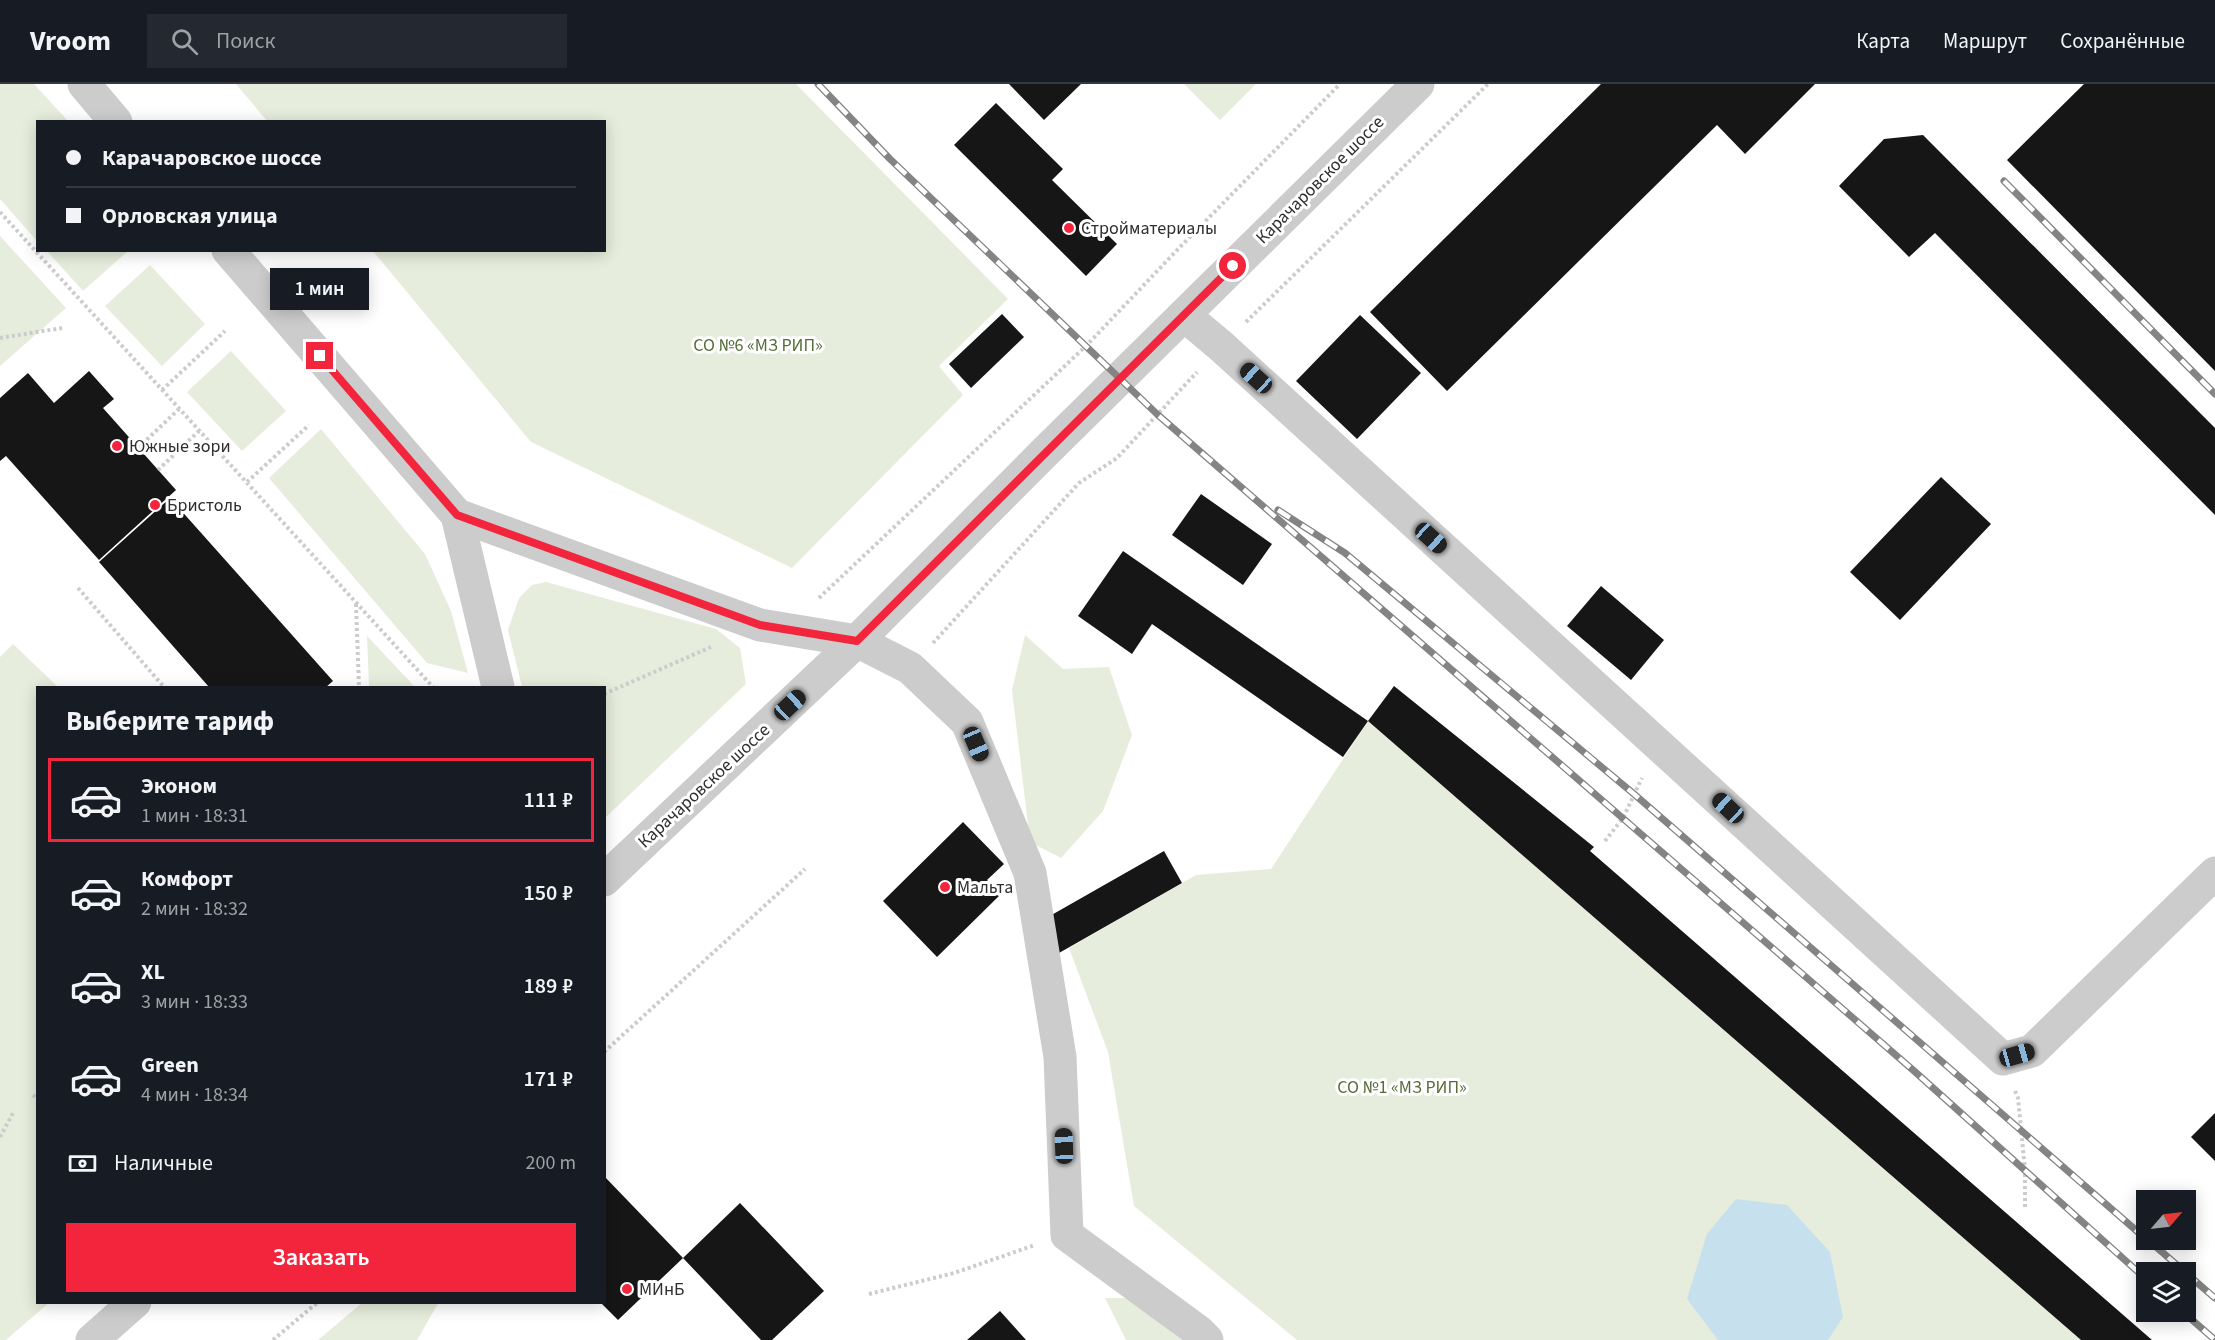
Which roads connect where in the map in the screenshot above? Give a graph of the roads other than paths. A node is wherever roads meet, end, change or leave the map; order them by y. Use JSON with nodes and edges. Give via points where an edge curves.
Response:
{"nodes":[{"id":1,"x":84,"y":84,"type":"edge"},
{"id":2,"x":1418,"y":84,"type":"edge"},
{"id":3,"x":114,"y":120,"type":"edge"},
{"id":4,"x":230,"y":252,"type":"edge"},
{"id":5,"x":1184,"y":315,"type":"junction"},
{"id":6,"x":457,"y":515,"type":"junction"},
{"id":7,"x":857,"y":641,"type":"junction"},
{"id":8,"x":498,"y":686,"type":"edge"},
{"id":9,"x":2215,"y":873,"type":"edge"},
{"id":10,"x":606,"y":878,"type":"edge"},
{"id":11,"x":133,"y":1304,"type":"edge"},
{"id":12,"x":92,"y":1340,"type":"edge"},
{"id":13,"x":1207,"y":1340,"type":"edge"}],
"edges":[{"from":1,"to":3,"type":"street"},
{"from":2,"to":5,"type":"street","name":"Карачаровское шоссе"},
{"from":4,"to":6,"type":"street"},
{"from":5,"to":7,"type":"street","name":"Карачаровское шоссе"},
{"from":5,"to":9,"type":"street","via":[[2003,1059],[2032,1051]]},
{"from":6,"to":7,"type":"street","via":[[760,625]]},
{"from":6,"to":8,"type":"street"},
{"from":7,"to":10,"type":"street","name":"Карачаровское шоссе"},
{"from":7,"to":13,"type":"street","via":[[910,668],[967,722],[1030,873],[1060,1057],[1067,1235]]},
{"from":11,"to":12,"type":"street"}]}
